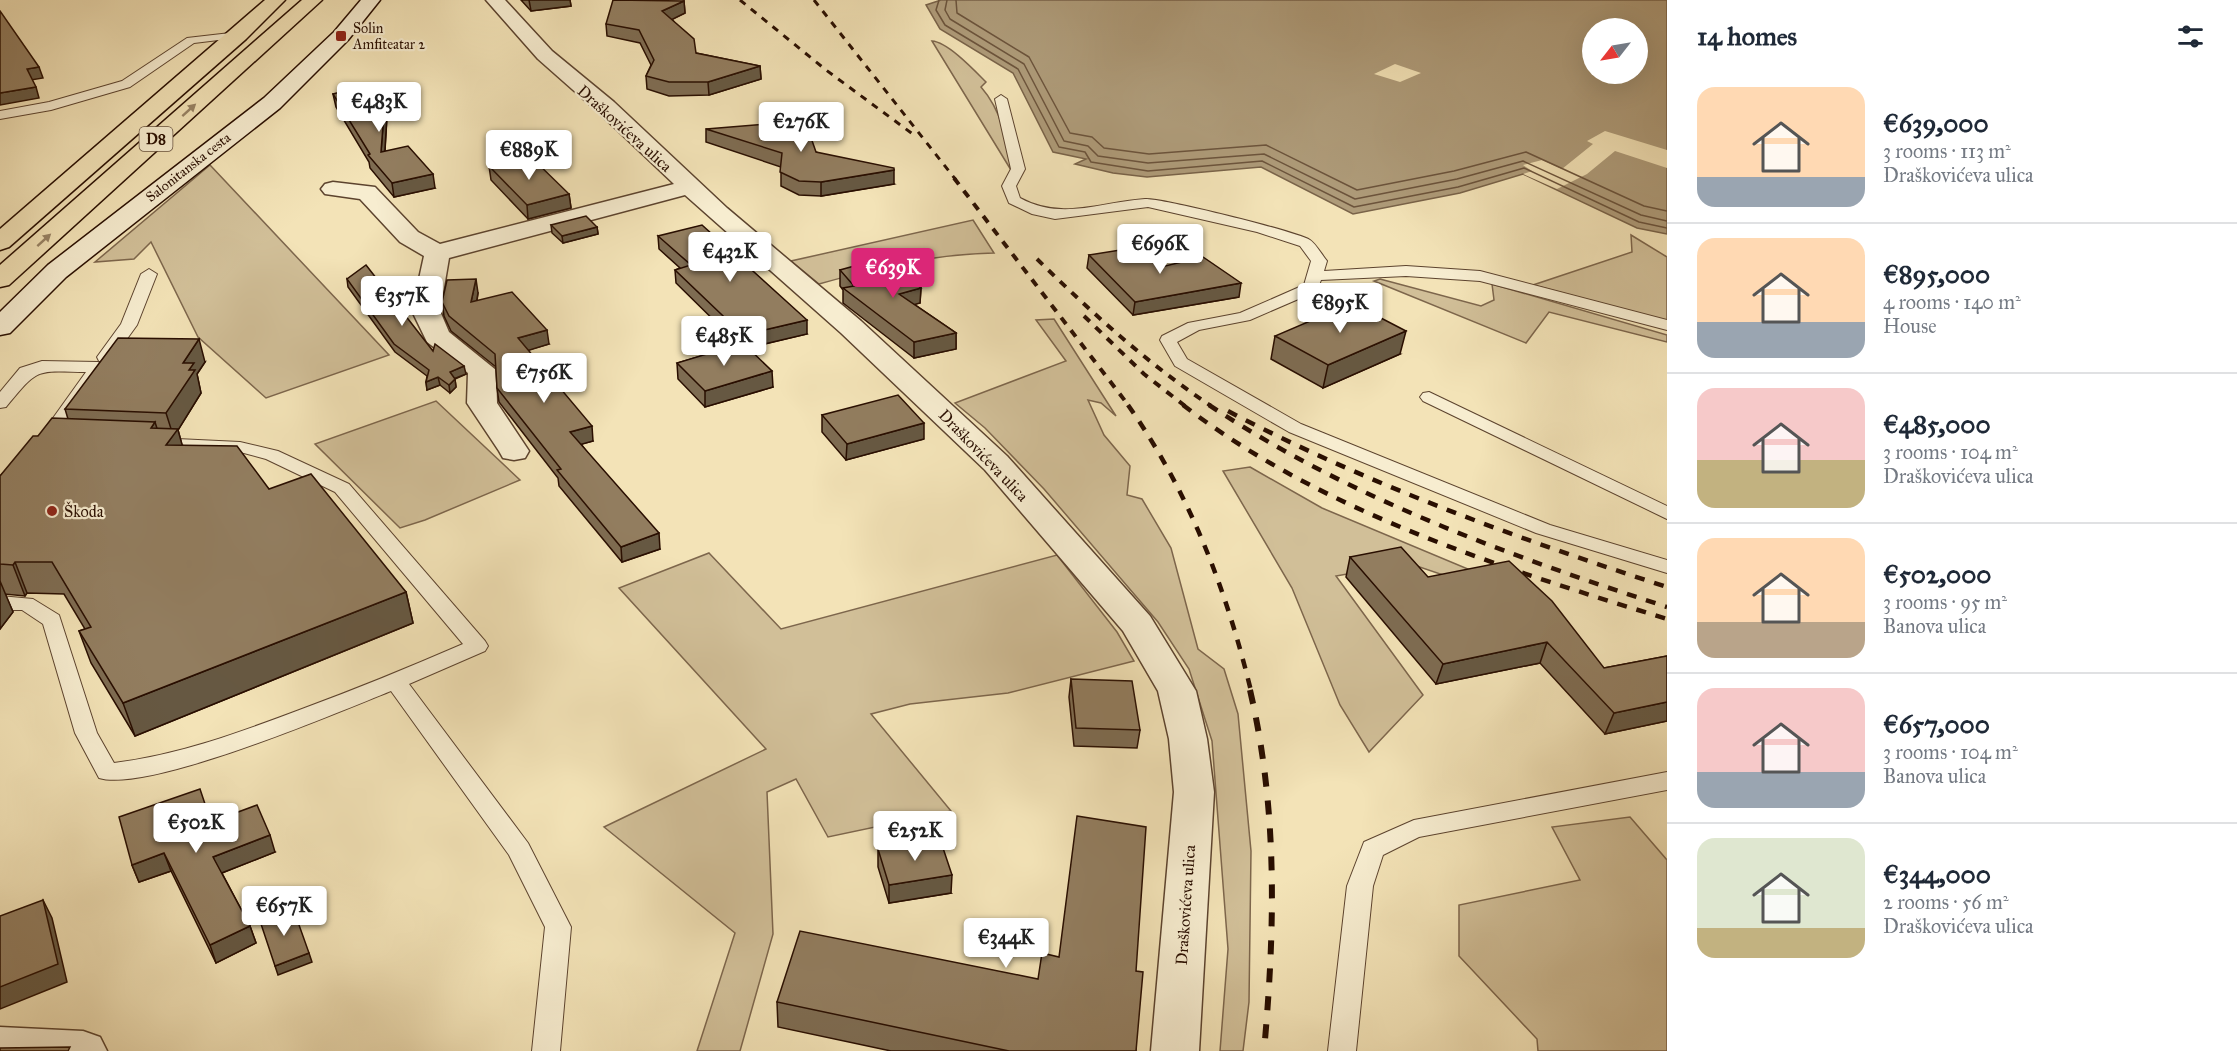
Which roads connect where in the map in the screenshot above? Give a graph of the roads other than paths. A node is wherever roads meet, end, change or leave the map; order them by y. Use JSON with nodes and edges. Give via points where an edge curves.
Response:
{"nodes":[{"id":1,"x":269,"y":0,"type":"edge"},
{"id":2,"x":276,"y":0,"type":"edge"},
{"id":3,"x":313,"y":0,"type":"edge"},
{"id":4,"x":371,"y":0,"type":"edge"},
{"id":5,"x":495,"y":0,"type":"edge"},
{"id":6,"x":257,"y":18,"type":"junction"},
{"id":7,"x":239,"y":35,"type":"junction"},
{"id":8,"x":1001,"y":99,"type":"dead end"},
{"id":9,"x":0,"y":115,"type":"edge"},
{"id":10,"x":689,"y":187,"type":"junction"},
{"id":11,"x":333,"y":189,"type":"dead end"},
{"id":12,"x":0,"y":242,"type":"edge"},
{"id":13,"x":437,"y":253,"type":"junction"},
{"id":14,"x":149,"y":274,"type":"dead end"},
{"id":15,"x":1315,"y":276,"type":"junction"},
{"id":16,"x":0,"y":279,"type":"edge"},
{"id":17,"x":1667,"y":325,"type":"edge"},
{"id":18,"x":0,"y":327,"type":"edge"},
{"id":19,"x":98,"y":367,"type":"junction"},
{"id":20,"x":1430,"y":397,"type":"dead end"},
{"id":21,"x":0,"y":403,"type":"edge"},
{"id":22,"x":47,"y":439,"type":"junction"},
{"id":23,"x":70,"y":440,"type":"edge"},
{"id":24,"x":138,"y":442,"type":"edge"},
{"id":25,"x":514,"y":451,"type":"dead end"},
{"id":26,"x":33,"y":455,"type":"edge"},
{"id":27,"x":1667,"y":513,"type":"edge"},
{"id":28,"x":1667,"y":567,"type":"edge"},
{"id":29,"x":0,"y":603,"type":"edge"},
{"id":30,"x":397,"y":683,"type":"junction"},
{"id":31,"x":1667,"y":782,"type":"edge"},
{"id":32,"x":0,"y":1047,"type":"edge"},
{"id":33,"x":83,"y":1051,"type":"edge"},
{"id":34,"x":546,"y":1051,"type":"edge"},
{"id":35,"x":1175,"y":1051,"type":"edge"},
{"id":36,"x":1342,"y":1051,"type":"edge"}],
"edges":[{"from":1,"to":6,"type":"lane"},
{"from":2,"to":6,"type":"highway","number":"D8"},
{"from":16,"to":3,"type":"highway","number":"D8","one_way":true},
{"from":4,"to":18,"type":"street","name":"Salonitanska cesta","via":[[341,36],[272,103],[57,271]]},
{"from":5,"to":10,"type":"street","name":"Draškovićeva ulica","via":[[545,55]]},
{"from":6,"to":7,"type":"highway","number":"D8"},
{"from":7,"to":9,"type":"lane","via":[[191,40],[126,84],[51,106]]},
{"from":7,"to":12,"type":"highway","number":"D8"},
{"from":8,"to":15,"type":"lane","via":[[1018,169],[1009,186],[1014,200],[1032,210],[1055,215],[1148,203],[1261,229],[1305,243],[1319,261]]},
{"from":10,"to":13,"type":"street"},
{"from":10,"to":35,"type":"street","name":"Draškovićeva ulica","via":[[851,327],[996,463],[1137,624],[1177,691],[1194,792]]},
{"from":11,"to":13,"type":"street","via":[[367,192],[409,237]]},
{"from":13,"to":25,"type":"street","via":[[426,311],[437,336],[482,370],[482,403]]},
{"from":14,"to":19,"type":"lane","via":[[129,325]]},
{"from":15,"to":17,"type":"lane","via":[[1406,271],[1480,276]]},
{"from":15,"to":28,"type":"lane","via":[[1311,288],[1244,317],[1194,326],[1168,340],[1181,362],[1295,428],[1543,529]]},
{"from":19,"to":21,"type":"lane","via":[[42,366],[26,372]]},
{"from":19,"to":22,"type":"lane"},
{"from":20,"to":27,"type":"lane"},
{"from":22,"to":23,"type":"lane"},
{"from":22,"to":26,"type":"lane"},
{"from":24,"to":30,"type":"lane","via":[[240,447],[272,455],[342,488],[477,646]]},
{"from":29,"to":30,"type":"lane","via":[[26,604],[52,620],[86,734],[107,772],[144,769],[238,741]]},
{"from":30,"to":34,"type":"lane","via":[[519,850],[558,927]]},
{"from":31,"to":36,"type":"lane","via":[[1414,829],[1373,849],[1360,886]]},
{"from":32,"to":33,"type":"street"}]}
